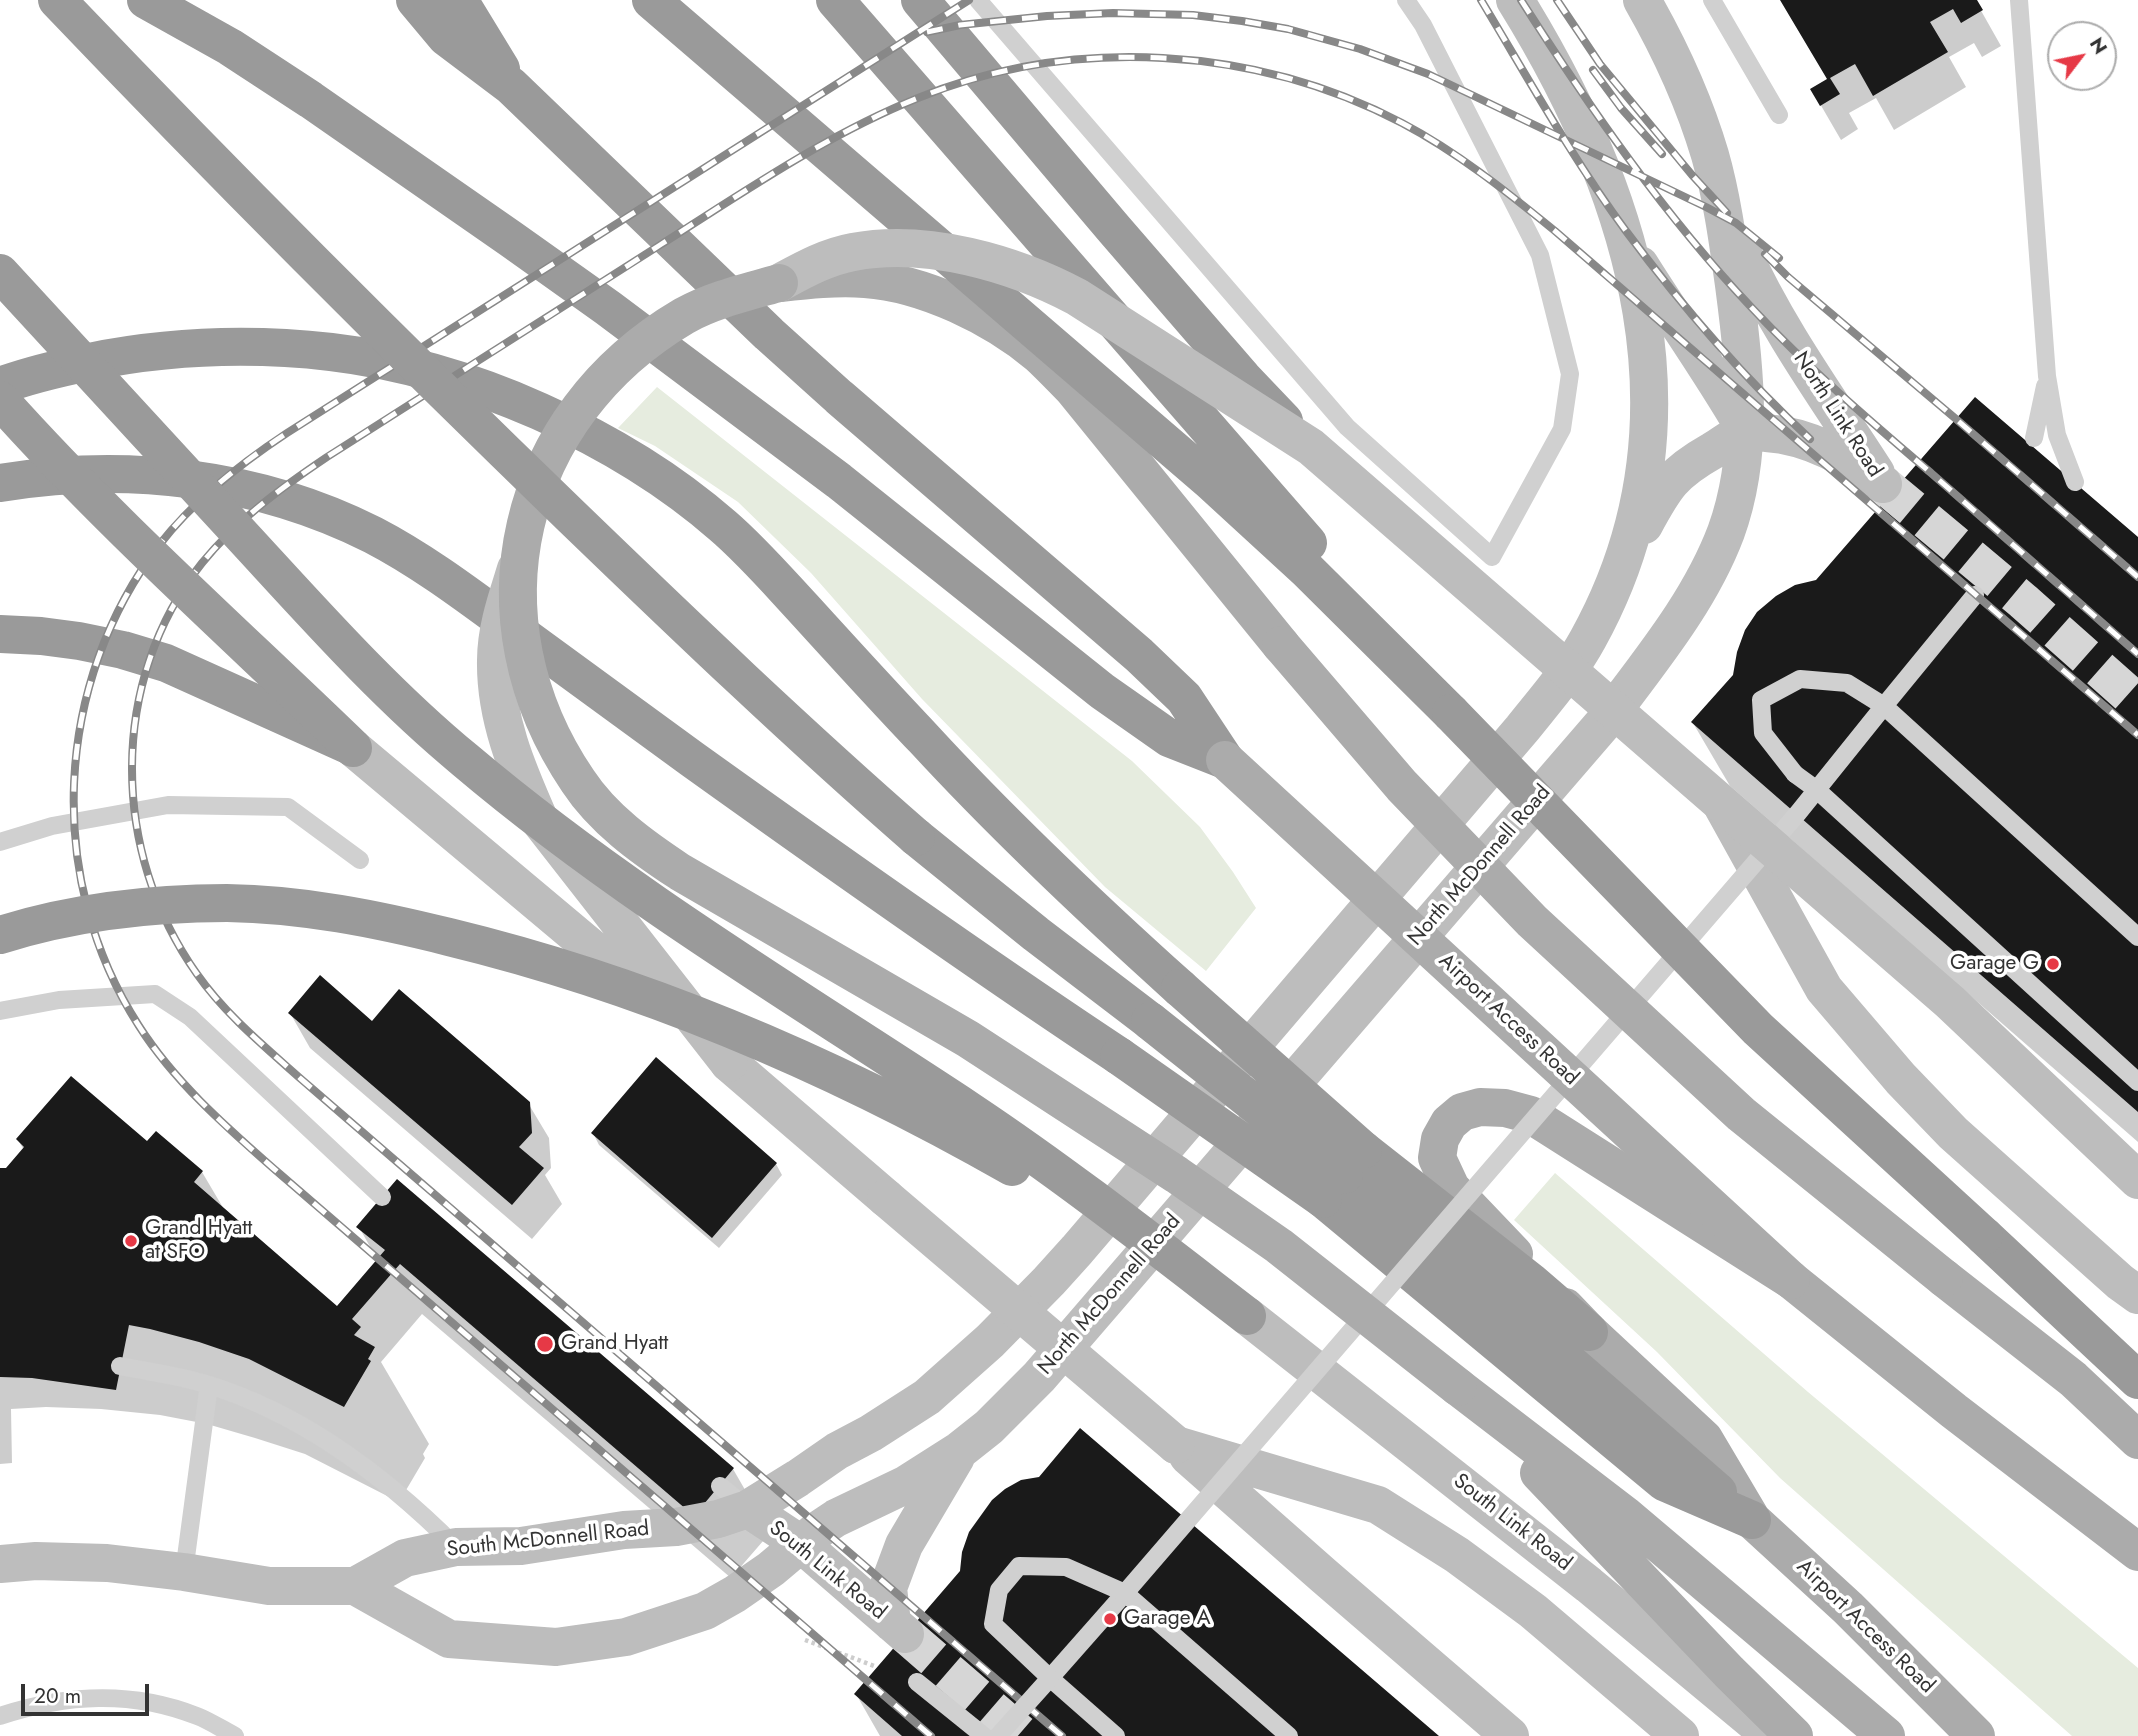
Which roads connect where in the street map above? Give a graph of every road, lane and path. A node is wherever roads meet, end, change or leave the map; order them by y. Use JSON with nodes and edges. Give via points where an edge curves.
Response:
{"nodes":[{"id":1,"x":57,"y":0,"type":"edge"},
{"id":2,"x":146,"y":0,"type":"edge"},
{"id":3,"x":415,"y":0,"type":"edge"},
{"id":4,"x":458,"y":0,"type":"edge"},
{"id":5,"x":651,"y":0,"type":"edge"},
{"id":6,"x":835,"y":0,"type":"edge"},
{"id":7,"x":920,"y":0,"type":"edge"},
{"id":8,"x":978,"y":0,"type":"edge"},
{"id":9,"x":1406,"y":0,"type":"edge"},
{"id":10,"x":1515,"y":0,"type":"edge"},
{"id":11,"x":1642,"y":0,"type":"edge"},
{"id":12,"x":1712,"y":0,"type":"edge"},
{"id":13,"x":2019,"y":0,"type":"edge"},
{"id":14,"x":511,"y":86,"type":"junction"},
{"id":15,"x":1779,"y":115,"type":"dead end"},
{"id":16,"x":1718,"y":192,"type":"junction"},
{"id":17,"x":1628,"y":244,"type":"junction"},
{"id":18,"x":0,"y":274,"type":"edge"},
{"id":19,"x":779,"y":283,"type":"junction"},
{"id":20,"x":2047,"y":376,"type":"junction"},
{"id":21,"x":0,"y":386,"type":"edge"},
{"id":22,"x":0,"y":400,"type":"edge"},
{"id":23,"x":1746,"y":431,"type":"junction"},
{"id":24,"x":2034,"y":438,"type":"dead end"},
{"id":25,"x":1311,"y":447,"type":"junction"},
{"id":26,"x":2075,"y":482,"type":"dead end"},
{"id":27,"x":0,"y":483,"type":"edge"},
{"id":28,"x":519,"y":561,"type":"junction"},
{"id":29,"x":1619,"y":573,"type":"junction"},
{"id":30,"x":1975,"y":595,"type":"dead end"},
{"id":31,"x":0,"y":634,"type":"edge"},
{"id":32,"x":1884,"y":706,"type":"junction"},
{"id":33,"x":1451,"y":713,"type":"junction"},
{"id":34,"x":353,"y":748,"type":"junction"},
{"id":35,"x":1225,"y":760,"type":"junction"},
{"id":36,"x":1817,"y":790,"type":"junction"},
{"id":37,"x":1722,"y":805,"type":"junction"},
{"id":38,"x":0,"y":842,"type":"edge"},
{"id":39,"x":360,"y":860,"type":"dead end"},
{"id":40,"x":0,"y":935,"type":"edge"},
{"id":41,"x":2138,"y":937,"type":"edge"},
{"id":42,"x":0,"y":1011,"type":"edge"},
{"id":43,"x":729,"y":1063,"type":"junction"},
{"id":44,"x":2138,"y":1082,"type":"edge"},
{"id":45,"x":1344,"y":1175,"type":"junction"},
{"id":46,"x":2138,"y":1180,"type":"edge"},
{"id":47,"x":382,"y":1197,"type":"dead end"},
{"id":48,"x":1791,"y":1280,"type":"junction"},
{"id":49,"x":2138,"y":1296,"type":"edge"},
{"id":50,"x":1247,"y":1316,"type":"junction"},
{"id":51,"x":1589,"y":1332,"type":"junction"},
{"id":52,"x":120,"y":1366,"type":"dead end"},
{"id":53,"x":2073,"y":1379,"type":"junction"},
{"id":54,"x":2138,"y":1380,"type":"edge"},
{"id":55,"x":209,"y":1385,"type":"junction"},
{"id":56,"x":1458,"y":1388,"type":"junction"},
{"id":57,"x":2138,"y":1419,"type":"edge"},
{"id":58,"x":2138,"y":1440,"type":"edge"},
{"id":59,"x":1176,"y":1445,"type":"junction"},
{"id":60,"x":960,"y":1450,"type":"junction"},
{"id":61,"x":734,"y":1498,"type":"junction"},
{"id":62,"x":1752,"y":1520,"type":"junction"},
{"id":63,"x":801,"y":1544,"type":"junction"},
{"id":64,"x":456,"y":1547,"type":"junction"},
{"id":65,"x":2138,"y":1552,"type":"edge"},
{"id":66,"x":0,"y":1564,"type":"edge"},
{"id":67,"x":184,"y":1572,"type":"junction"},
{"id":68,"x":355,"y":1586,"type":"junction"},
{"id":69,"x":1125,"y":1593,"type":"junction"},
{"id":70,"x":805,"y":1640,"type":"dead end"},
{"id":71,"x":877,"y":1667,"type":"dead end"},
{"id":72,"x":1050,"y":1678,"type":"junction"},
{"id":73,"x":917,"y":1682,"type":"dead end"},
{"id":74,"x":0,"y":1716,"type":"edge"},
{"id":75,"x":235,"y":1736,"type":"edge"},
{"id":76,"x":984,"y":1736,"type":"edge"},
{"id":77,"x":998,"y":1736,"type":"edge"},
{"id":78,"x":1116,"y":1736,"type":"edge"},
{"id":79,"x":1289,"y":1736,"type":"edge"},
{"id":80,"x":1510,"y":1736,"type":"edge"},
{"id":81,"x":1680,"y":1736,"type":"edge"},
{"id":82,"x":1771,"y":1736,"type":"edge"},
{"id":83,"x":1794,"y":1736,"type":"edge"},
{"id":84,"x":1886,"y":1736,"type":"edge"},
{"id":85,"x":1976,"y":1736,"type":"edge"}],
"edges":[{"from":1,"to":45,"type":"highway","bridge":true,"via":[[404,355],[852,782],[1015,918]]},
{"from":2,"to":35,"type":"highway","via":[[311,100],[608,308],[839,481],[1102,691],[1169,738]]},
{"from":3,"to":14,"type":"highway","via":[[446,37]]},
{"from":4,"to":14,"type":"highway"},
{"from":5,"to":33,"type":"highway","bridge":true,"via":[[1209,480]]},
{"from":6,"to":33,"type":"highway","bridge":true,"via":[[1276,504]]},
{"from":7,"to":25,"type":"highway","bridge":true,"via":[[1242,378]]},
{"from":8,"to":9,"type":"lane","via":[[1347,427],[1492,557],[1562,429],[1570,374],[1540,255]]},
{"from":10,"to":17,"type":"street","via":[[1582,124]]},
{"from":11,"to":16,"type":"street","name":"North McDonnell Road","via":[[1695,112]]},
{"from":12,"to":15,"type":"lane"},
{"from":13,"to":20,"type":"lane"},
{"from":14,"to":35,"type":"highway","via":[[769,334],[1139,654],[1184,698]]},
{"from":16,"to":23,"type":"street","name":"North McDonnell Road","via":[[1742,346]]},
{"from":16,"to":23,"type":"street","name":"North Link Road","via":[[1756,284],[1883,484],[1804,439]]},
{"from":17,"to":23,"type":"street"},
{"from":17,"to":29,"type":"street","via":[[1645,334],[1649,419],[1639,504]]},
{"from":18,"to":50,"type":"highway","bridge":true,"via":[[343,645],[462,758],[534,817],[691,930],[1047,1163]]},
{"from":19,"to":25,"type":"street","bridge":true,"via":[[818,262],[889,248],[932,251],[1012,268],[1077,297]]},
{"from":19,"to":28,"type":"main road","bridge":true,"via":[[687,315],[612,370],[556,444],[537,485]]},
{"from":19,"to":53,"type":"main road","bridge":true,"via":[[867,279],[912,288],[955,303],[1038,355],[1073,389],[1340,717],[1532,921],[1741,1114]]},
{"from":20,"to":24,"type":"lane"},
{"from":20,"to":26,"type":"lane","via":[[2057,435]]},
{"from":21,"to":45,"type":"highway","bridge":true,"via":[[66,367],[167,350],[223,347],[332,352],[459,381],[518,402],[631,460],[679,491],[766,568],[1020,839],[1180,988]]},
{"from":22,"to":34,"type":"highway","bridge":true,"via":[[110,517]]},
{"from":23,"to":29,"type":"street","via":[[1673,477]]},
{"from":23,"to":60,"type":"street","name":"North McDonnell Road","via":[[1735,505],[1709,568],[1674,628],[1607,719],[1039,1377]]},
{"from":25,"to":37,"type":"street","bridge":true},
{"from":27,"to":45,"type":"highway","bridge":true,"via":[[97,473],[204,481],[260,493],[373,535],[471,598],[950,942],[1119,1056]]},
{"from":28,"to":43,"type":"street","bridge":true,"via":[[503,609],[496,658],[500,711],[521,779],[540,821]]},
{"from":28,"to":56,"type":"main road","bridge":true,"via":[[517,608],[535,699],[579,783],[643,848],[968,1039],[1177,1175],[1279,1246]]},
{"from":29,"to":61,"type":"street","via":[[1587,641],[1530,720],[1049,1281],[927,1397],[799,1478]]},
{"from":30,"to":32,"type":"lane"},
{"from":31,"to":34,"type":"highway","via":[[79,641],[166,663]]},
{"from":32,"to":36,"type":"lane","bridge":true},
{"from":32,"to":36,"type":"lane","bridge":true,"via":[[1847,683],[1800,679],[1761,701],[1763,733],[1795,774]]},
{"from":32,"to":41,"type":"lane"},
{"from":33,"to":54,"type":"highway","bridge":true,"via":[[1758,1029]]},
{"from":34,"to":43,"type":"street","bridge":true},
{"from":35,"to":48,"type":"main road","name":"Airport Access Road","bridge":true},
{"from":36,"to":44,"type":"lane"},
{"from":36,"to":69,"type":"lane","bridge":true},
{"from":37,"to":46,"type":"street","bridge":true,"via":[[1950,1002]]},
{"from":37,"to":49,"type":"street","bridge":true,"via":[[1824,989],[1953,1133]]},
{"from":38,"to":39,"type":"lane","via":[[52,825],[168,805],[288,807]]},
{"from":40,"to":50,"type":"highway","bridge":true,"via":[[106,910],[230,903],[356,916],[541,961],[708,1020],[883,1096],[1025,1175]]},
{"from":42,"to":47,"type":"lane","via":[[59,1000],[155,994],[190,1017]]},
{"from":43,"to":59,"type":"street","bridge":true},
{"from":45,"to":51,"type":"highway","via":[[1531,1282]]},
{"from":45,"to":62,"type":"highway","via":[[1465,1272]]},
{"from":48,"to":51,"type":"main road","name":"Airport Access Road","via":[[1531,1115],[1504,1108],[1462,1112],[1440,1139],[1437,1158],[1451,1188]]},
{"from":48,"to":65,"type":"main road"},
{"from":50,"to":82,"type":"street","name":"South Link Road","via":[[1589,1585]]},
{"from":51,"to":62,"type":"main road","name":"Airport Access Road","via":[[1703,1439]]},
{"from":52,"to":55,"type":"lane"},
{"from":53,"to":57,"type":"main road"},
{"from":53,"to":58,"type":"main road"},
{"from":55,"to":64,"type":"lane","via":[[258,1404],[346,1454],[423,1514]]},
{"from":55,"to":67,"type":"lane"},
{"from":56,"to":83,"type":"main road"},
{"from":56,"to":84,"type":"main road","via":[[1625,1515]]},
{"from":59,"to":80,"type":"street"},
{"from":59,"to":81,"type":"street","via":[[1378,1505],[1533,1611]]},
{"from":60,"to":63,"type":"street","name":"North McDonnell Road","via":[[905,1485],[836,1518]]},
{"from":60,"to":63,"type":"street","name":"South Link Road","via":[[904,1545],[888,1588],[899,1628]]},
{"from":61,"to":63,"type":"street","name":"South Link Road"},
{"from":61,"to":64,"type":"street","name":"South McDonnell Road","via":[[718,1519],[677,1527],[521,1546]]},
{"from":62,"to":85,"type":"main road","name":"Airport Access Road"},
{"from":63,"to":68,"type":"street","name":"South McDonnell Road","via":[[705,1611],[626,1637],[556,1647],[449,1639]]},
{"from":64,"to":68,"type":"street","name":"South McDonnell Road","via":[[405,1558]]},
{"from":66,"to":67,"type":"street","name":"South McDonnell Road","via":[[96,1563]]},
{"from":67,"to":68,"type":"street","name":"South McDonnell Road","via":[[269,1586]]},
{"from":69,"to":72,"type":"lane"},
{"from":69,"to":72,"type":"lane","bridge":true,"via":[[1066,1567],[1019,1566],[999,1590],[993,1624]]},
{"from":69,"to":79,"type":"lane"},
{"from":70,"to":71,"type":"path"},
{"from":72,"to":77,"type":"lane","bridge":true},
{"from":72,"to":78,"type":"lane"},
{"from":73,"to":76,"type":"lane"},
{"from":74,"to":75,"type":"lane","via":[[86,1697],[148,1700],[198,1716]]}]}
